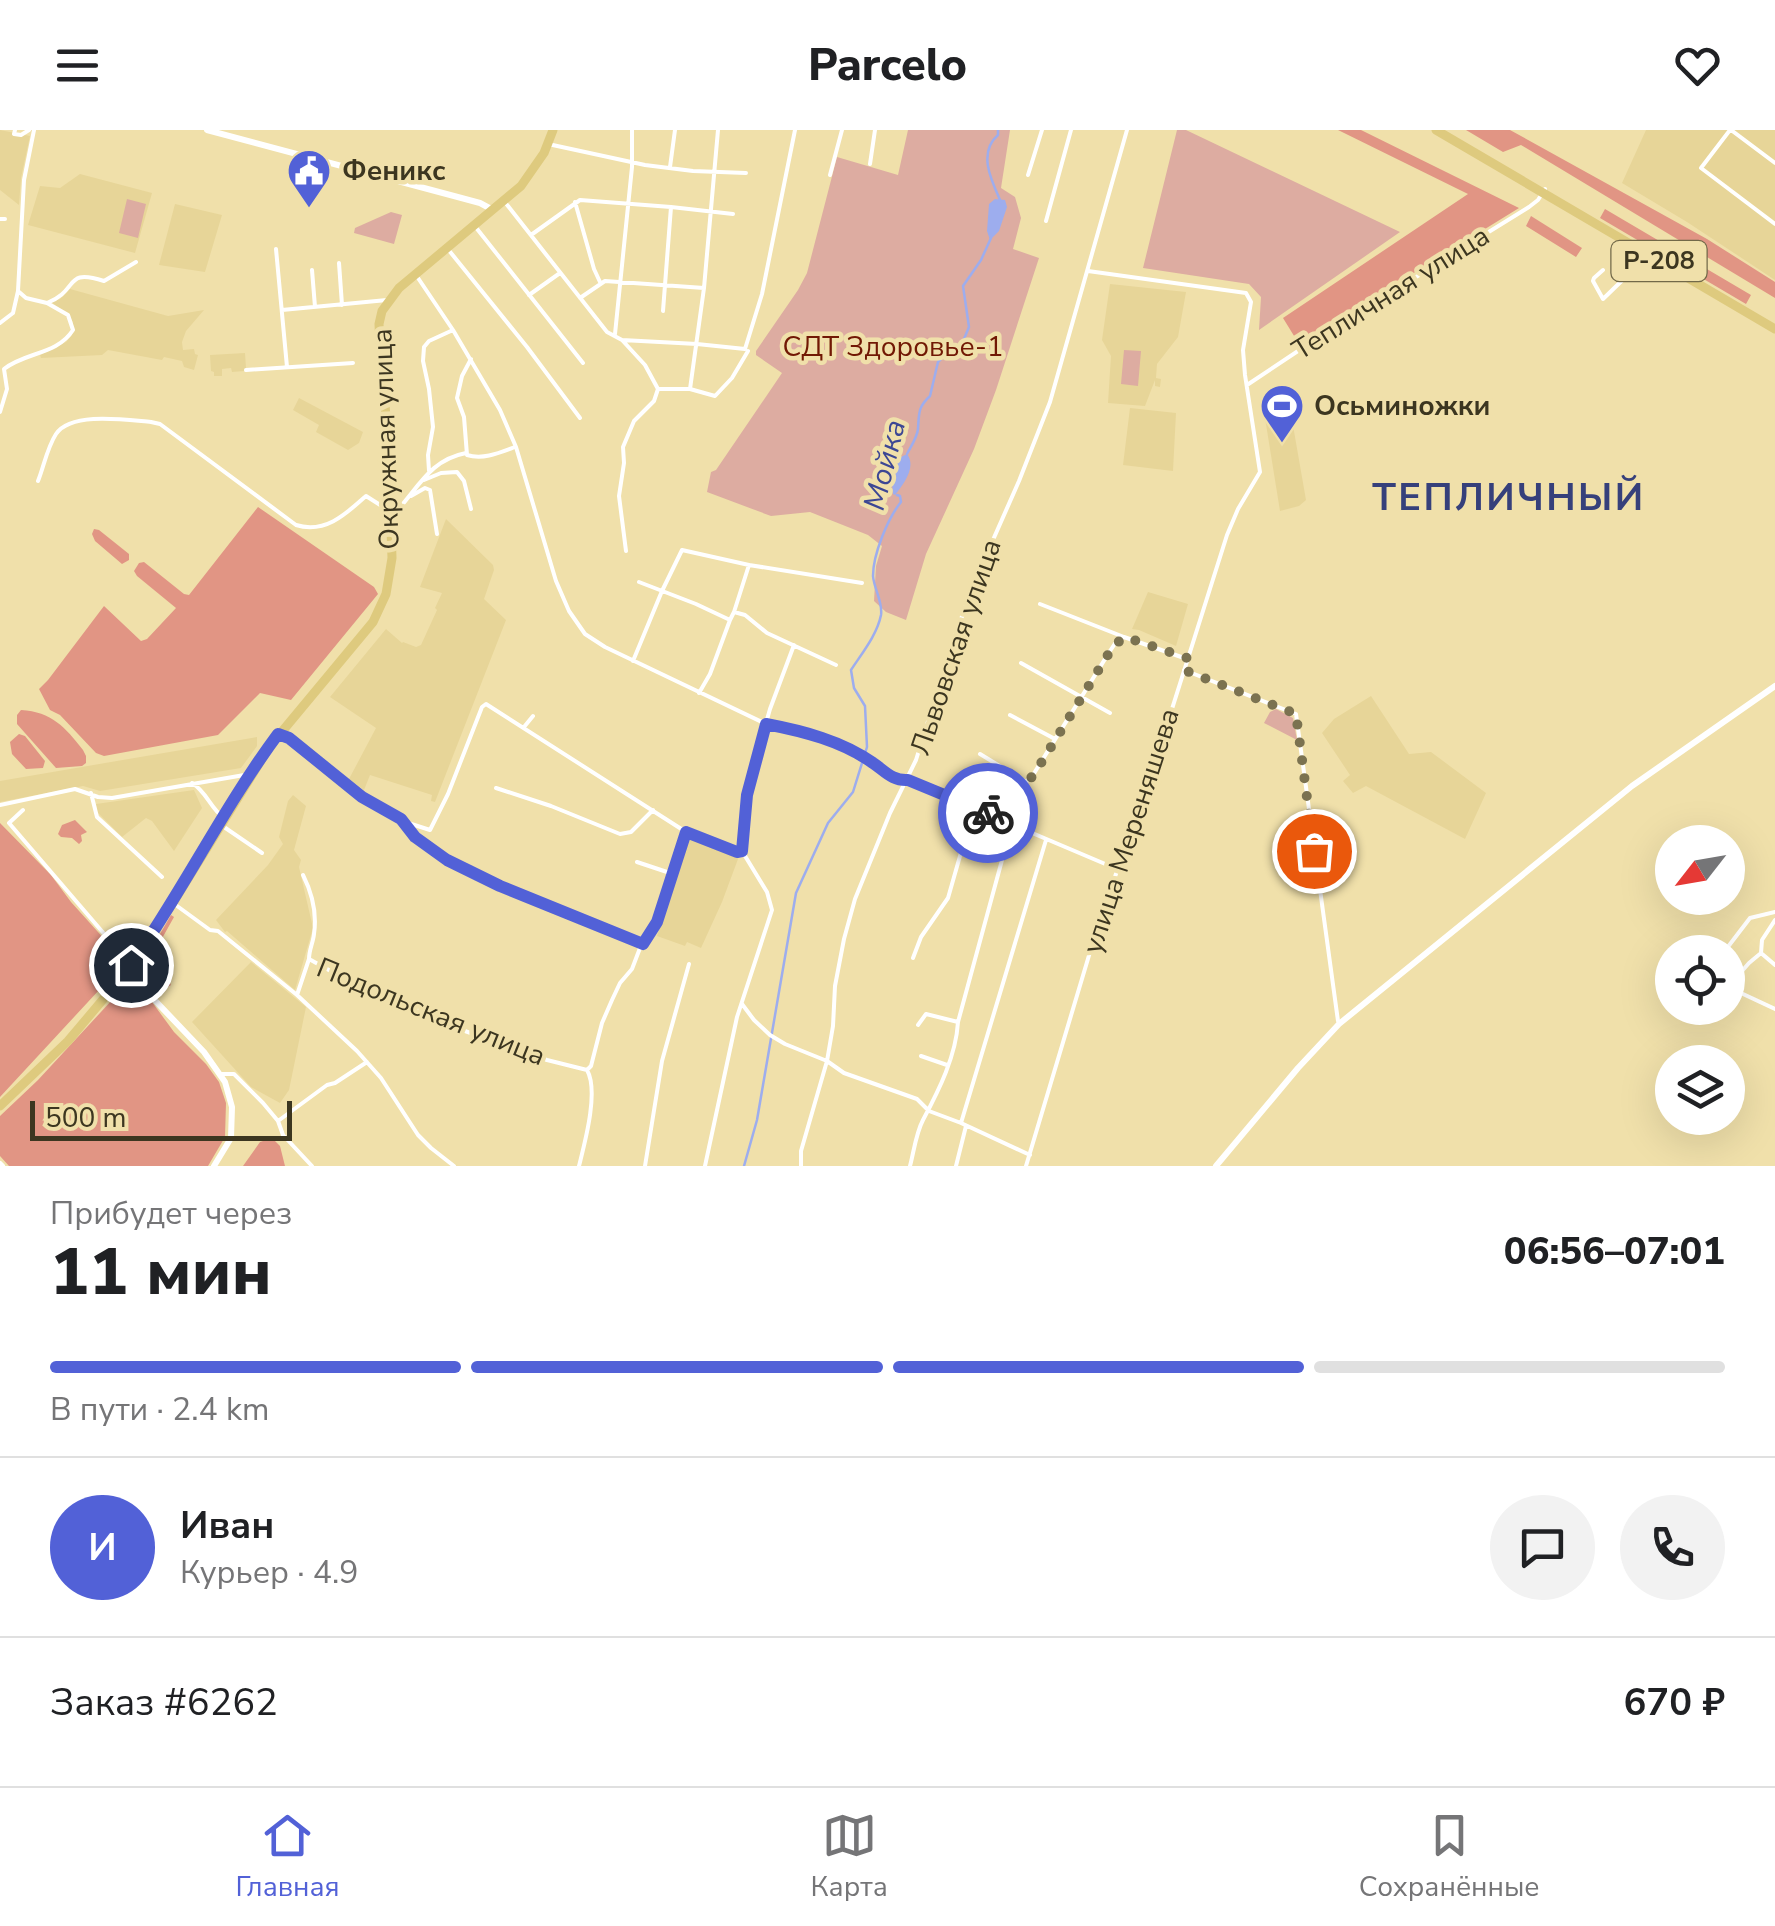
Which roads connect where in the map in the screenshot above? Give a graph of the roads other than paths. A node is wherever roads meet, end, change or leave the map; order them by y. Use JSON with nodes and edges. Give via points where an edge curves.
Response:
{"nodes":[{"id":1,"x":32,"y":130,"type":"edge"},
{"id":2,"x":207,"y":130,"type":"edge"},
{"id":3,"x":553,"y":130,"type":"edge"},
{"id":4,"x":632,"y":130,"type":"edge"},
{"id":5,"x":676,"y":130,"type":"edge"},
{"id":6,"x":718,"y":130,"type":"edge"},
{"id":7,"x":795,"y":130,"type":"edge"},
{"id":8,"x":842,"y":130,"type":"edge"},
{"id":9,"x":876,"y":130,"type":"edge"},
{"id":10,"x":1042,"y":130,"type":"edge"},
{"id":11,"x":1071,"y":130,"type":"edge"},
{"id":12,"x":1128,"y":130,"type":"edge"},
{"id":13,"x":1425,"y":130,"type":"edge"},
{"id":14,"x":1436,"y":130,"type":"edge"},
{"id":15,"x":1448,"y":130,"type":"edge"},
{"id":16,"x":1730,"y":130,"type":"edge"},
{"id":17,"x":14,"y":132,"type":"edge"},
{"id":18,"x":548,"y":144,"type":"junction"},
{"id":19,"x":1462,"y":146,"type":"junction"},
{"id":20,"x":632,"y":161,"type":"junction"},
{"id":21,"x":1775,"y":162,"type":"edge"},
{"id":22,"x":870,"y":164,"type":"dead end"},
{"id":23,"x":670,"y":167,"type":"junction"},
{"id":24,"x":714,"y":171,"type":"junction"},
{"id":25,"x":746,"y":172,"type":"dead end"},
{"id":26,"x":830,"y":175,"type":"dead end"},
{"id":27,"x":1028,"y":175,"type":"dead end"},
{"id":28,"x":1544,"y":190,"type":"junction"},
{"id":29,"x":504,"y":201,"type":"junction"},
{"id":30,"x":575,"y":202,"type":"junction"},
{"id":31,"x":628,"y":204,"type":"junction"},
{"id":32,"x":671,"y":207,"type":"junction"},
{"id":33,"x":494,"y":210,"type":"junction"},
{"id":34,"x":710,"y":210,"type":"junction"},
{"id":35,"x":734,"y":214,"type":"dead end"},
{"id":36,"x":1046,"y":221,"type":"dead end"},
{"id":37,"x":1775,"y":224,"type":"edge"},
{"id":38,"x":474,"y":226,"type":"junction"},
{"id":39,"x":531,"y":236,"type":"junction"},
{"id":40,"x":447,"y":248,"type":"junction"},
{"id":41,"x":276,"y":249,"type":"dead end"},
{"id":42,"x":1644,"y":250,"type":"junction"},
{"id":43,"x":136,"y":262,"type":"dead end"},
{"id":44,"x":339,"y":263,"type":"dead end"},
{"id":45,"x":312,"y":270,"type":"dead end"},
{"id":46,"x":1603,"y":270,"type":"dead end"},
{"id":47,"x":1087,"y":271,"type":"junction"},
{"id":48,"x":560,"y":273,"type":"junction"},
{"id":49,"x":416,"y":274,"type":"junction"},
{"id":50,"x":600,"y":282,"type":"junction"},
{"id":51,"x":620,"y":282,"type":"junction"},
{"id":52,"x":666,"y":285,"type":"junction"},
{"id":53,"x":704,"y":288,"type":"junction"},
{"id":54,"x":18,"y":291,"type":"junction"},
{"id":55,"x":530,"y":295,"type":"junction"},
{"id":56,"x":580,"y":298,"type":"junction"},
{"id":57,"x":388,"y":300,"type":"junction"},
{"id":58,"x":47,"y":302,"type":"junction"},
{"id":59,"x":342,"y":305,"type":"junction"},
{"id":60,"x":315,"y":307,"type":"junction"},
{"id":61,"x":282,"y":310,"type":"junction"},
{"id":62,"x":663,"y":310,"type":"dead end"},
{"id":63,"x":0,"y":323,"type":"edge"},
{"id":64,"x":1775,"y":327,"type":"edge"},
{"id":65,"x":453,"y":330,"type":"junction"},
{"id":66,"x":615,"y":337,"type":"junction"},
{"id":67,"x":622,"y":340,"type":"junction"},
{"id":68,"x":697,"y":344,"type":"junction"},
{"id":69,"x":746,"y":350,"type":"junction"},
{"id":70,"x":471,"y":359,"type":"junction"},
{"id":71,"x":354,"y":363,"type":"dead end"},
{"id":72,"x":583,"y":363,"type":"dead end"},
{"id":73,"x":286,"y":367,"type":"junction"},
{"id":74,"x":246,"y":370,"type":"dead end"},
{"id":75,"x":1247,"y":385,"type":"junction"},
{"id":76,"x":658,"y":389,"type":"junction"},
{"id":77,"x":690,"y":389,"type":"junction"},
{"id":78,"x":0,"y":412,"type":"edge"},
{"id":79,"x":580,"y":418,"type":"dead end"},
{"id":80,"x":516,"y":447,"type":"junction"},
{"id":81,"x":466,"y":453,"type":"junction"},
{"id":82,"x":428,"y":471,"type":"junction"},
{"id":83,"x":38,"y":481,"type":"dead end"},
{"id":84,"x":420,"y":482,"type":"junction"},
{"id":85,"x":407,"y":499,"type":"junction"},
{"id":86,"x":471,"y":509,"type":"dead end"},
{"id":87,"x":390,"y":514,"type":"junction"},
{"id":88,"x":437,"y":534,"type":"dead end"},
{"id":89,"x":626,"y":551,"type":"dead end"},
{"id":90,"x":749,"y":565,"type":"junction"},
{"id":91,"x":639,"y":582,"type":"dead end"},
{"id":92,"x":862,"y":583,"type":"dead end"},
{"id":93,"x":662,"y":591,"type":"junction"},
{"id":94,"x":1040,"y":604,"type":"dead end"},
{"id":95,"x":734,"y":612,"type":"junction"},
{"id":96,"x":730,"y":620,"type":"junction"},
{"id":97,"x":1124,"y":638,"type":"junction"},
{"id":98,"x":794,"y":645,"type":"junction"},
{"id":99,"x":1187,"y":658,"type":"junction"},
{"id":100,"x":633,"y":661,"type":"junction"},
{"id":101,"x":1020,"y":663,"type":"dead end"},
{"id":102,"x":836,"y":665,"type":"dead end"},
{"id":103,"x":1184,"y":670,"type":"junction"},
{"id":104,"x":1775,"y":686,"type":"edge"},
{"id":105,"x":699,"y":692,"type":"junction"},
{"id":106,"x":1082,"y":696,"type":"junction"},
{"id":107,"x":1110,"y":713,"type":"dead end"},
{"id":108,"x":533,"y":716,"type":"dead end"},
{"id":109,"x":1010,"y":716,"type":"dead end"},
{"id":110,"x":766,"y":724,"type":"junction"},
{"id":111,"x":524,"y":726,"type":"junction"},
{"id":112,"x":278,"y":734,"type":"junction"},
{"id":113,"x":1055,"y":739,"type":"junction"},
{"id":114,"x":980,"y":754,"type":"dead end"},
{"id":115,"x":250,"y":774,"type":"junction"},
{"id":116,"x":208,"y":780,"type":"junction"},
{"id":117,"x":908,"y":780,"type":"junction"},
{"id":118,"x":1026,"y":782,"type":"junction"},
{"id":119,"x":192,"y":783,"type":"junction"},
{"id":120,"x":496,"y":788,"type":"dead end"},
{"id":121,"x":204,"y":792,"type":"junction"},
{"id":122,"x":90,"y":793,"type":"junction"},
{"id":123,"x":0,"y":804,"type":"edge"},
{"id":124,"x":974,"y":808,"type":"junction"},
{"id":125,"x":23,"y":810,"type":"dead end"},
{"id":126,"x":654,"y":810,"type":"junction"},
{"id":127,"x":222,"y":821,"type":"junction"},
{"id":128,"x":402,"y":822,"type":"junction"},
{"id":129,"x":1009,"y":823,"type":"junction"},
{"id":130,"x":686,"y":832,"type":"junction"},
{"id":131,"x":1046,"y":838,"type":"junction"},
{"id":132,"x":742,"y":851,"type":"junction"},
{"id":133,"x":262,"y":853,"type":"dead end"},
{"id":134,"x":637,"y":862,"type":"dead end"},
{"id":135,"x":1117,"y":869,"type":"junction"},
{"id":136,"x":672,"y":874,"type":"junction"},
{"id":137,"x":303,"y":875,"type":"dead end"},
{"id":138,"x":162,"y":878,"type":"dead end"},
{"id":139,"x":173,"y":903,"type":"junction"},
{"id":140,"x":1775,"y":912,"type":"edge"},
{"id":141,"x":1775,"y":920,"type":"edge"},
{"id":142,"x":1737,"y":935,"type":"edge"},
{"id":143,"x":643,"y":944,"type":"junction"},
{"id":144,"x":1761,"y":953,"type":"junction"},
{"id":145,"x":308,"y":958,"type":"junction"},
{"id":146,"x":913,"y":958,"type":"dead end"},
{"id":147,"x":128,"y":964,"type":"junction"},
{"id":148,"x":689,"y":964,"type":"dead end"},
{"id":149,"x":1775,"y":965,"type":"edge"},
{"id":150,"x":1745,"y":967,"type":"edge"},
{"id":151,"x":296,"y":994,"type":"junction"},
{"id":152,"x":1745,"y":995,"type":"edge"},
{"id":153,"x":742,"y":1003,"type":"junction"},
{"id":154,"x":1775,"y":1009,"type":"edge"},
{"id":155,"x":958,"y":1022,"type":"junction"},
{"id":156,"x":1339,"y":1024,"type":"junction"},
{"id":157,"x":918,"y":1026,"type":"dead end"},
{"id":158,"x":921,"y":1056,"type":"dead end"},
{"id":159,"x":827,"y":1061,"type":"junction"},
{"id":160,"x":367,"y":1062,"type":"junction"},
{"id":161,"x":947,"y":1065,"type":"junction"},
{"id":162,"x":587,"y":1070,"type":"junction"},
{"id":163,"x":221,"y":1074,"type":"junction"},
{"id":164,"x":0,"y":1106,"type":"edge"},
{"id":165,"x":929,"y":1112,"type":"junction"},
{"id":166,"x":278,"y":1121,"type":"junction"},
{"id":167,"x":964,"y":1124,"type":"junction"},
{"id":168,"x":1030,"y":1155,"type":"junction"},
{"id":169,"x":214,"y":1166,"type":"edge"},
{"id":170,"x":312,"y":1166,"type":"edge"},
{"id":171,"x":454,"y":1166,"type":"edge"},
{"id":172,"x":579,"y":1166,"type":"edge"},
{"id":173,"x":646,"y":1166,"type":"edge"},
{"id":174,"x":706,"y":1166,"type":"edge"},
{"id":175,"x":801,"y":1166,"type":"edge"},
{"id":176,"x":910,"y":1166,"type":"edge"},
{"id":177,"x":956,"y":1166,"type":"edge"},
{"id":178,"x":1026,"y":1166,"type":"edge"},
{"id":179,"x":1216,"y":1166,"type":"edge"}],
"edges":[{"from":1,"to":17,"type":"street"},
{"from":1,"to":54,"type":"street"},
{"from":2,"to":33,"type":"street"},
{"from":3,"to":18,"type":"main road","name":"Окружная улица"},
{"from":4,"to":20,"type":"street"},
{"from":5,"to":23,"type":"street"},
{"from":6,"to":24,"type":"street"},
{"from":7,"to":69,"type":"street"},
{"from":8,"to":26,"type":"street"},
{"from":9,"to":22,"type":"street"},
{"from":10,"to":27,"type":"street"},
{"from":11,"to":36,"type":"street"},
{"from":12,"to":47,"type":"street","name":"Львовская улица"},
{"from":13,"to":19,"type":"main road","number":"Р-208"},
{"from":14,"to":19,"type":"main road","number":"Р-208"},
{"from":15,"to":28,"type":"main road","number":"Р-208"},
{"from":16,"to":21,"type":"street"},
{"from":16,"to":37,"type":"street","via":[[1701,168]]},
{"from":18,"to":20,"type":"street"},
{"from":18,"to":29,"type":"main road","name":"Окружная улица"},
{"from":19,"to":28,"type":"main road","number":"Р-208"},
{"from":20,"to":23,"type":"street"},
{"from":20,"to":31,"type":"street"},
{"from":23,"to":24,"type":"street"},
{"from":24,"to":25,"type":"street"},
{"from":24,"to":34,"type":"street"},
{"from":28,"to":42,"type":"main road","number":"Р-208"},
{"from":28,"to":75,"type":"street","name":"Тепличная улица","via":[[1529,207]]},
{"from":29,"to":33,"type":"main road","name":"Окружная улица"},
{"from":29,"to":39,"type":"street"},
{"from":30,"to":31,"type":"street"},
{"from":30,"to":39,"type":"street"},
{"from":30,"to":50,"type":"street"},
{"from":31,"to":32,"type":"street"},
{"from":31,"to":51,"type":"street"},
{"from":32,"to":34,"type":"street"},
{"from":32,"to":52,"type":"street"},
{"from":33,"to":38,"type":"main road","name":"Окружная улица"},
{"from":34,"to":35,"type":"street"},
{"from":34,"to":53,"type":"street"},
{"from":38,"to":40,"type":"main road","name":"Окружная улица"},
{"from":38,"to":55,"type":"street"},
{"from":39,"to":48,"type":"street"},
{"from":40,"to":49,"type":"main road","name":"Окружная улица"},
{"from":40,"to":79,"type":"street"},
{"from":41,"to":61,"type":"street"},
{"from":42,"to":46,"type":"street","via":[[1604,298],[1593,282]]},
{"from":42,"to":64,"type":"main road","number":"Р-208"},
{"from":43,"to":58,"type":"street","via":[[104,281],[77,276]]},
{"from":44,"to":59,"type":"street"},
{"from":45,"to":60,"type":"street"},
{"from":47,"to":75,"type":"street","via":[[1246,292]]},
{"from":47,"to":117,"type":"street","name":"Львовская улица","via":[[1050,402],[974,583]]},
{"from":48,"to":55,"type":"street"},
{"from":48,"to":56,"type":"street"},
{"from":49,"to":57,"type":"main road","name":"Окружная улица"},
{"from":49,"to":65,"type":"street"},
{"from":50,"to":51,"type":"street"},
{"from":50,"to":56,"type":"street"},
{"from":51,"to":52,"type":"street"},
{"from":51,"to":66,"type":"street"},
{"from":52,"to":53,"type":"street"},
{"from":52,"to":62,"type":"street"},
{"from":53,"to":68,"type":"street"},
{"from":54,"to":58,"type":"street"},
{"from":54,"to":63,"type":"street","via":[[13,313]]},
{"from":55,"to":72,"type":"street"},
{"from":56,"to":66,"type":"street"},
{"from":57,"to":59,"type":"street"},
{"from":57,"to":87,"type":"main road","name":"Окружная улица","via":[[379,324]]},
{"from":58,"to":78,"type":"street","via":[[68,315],[71,334],[4,369]]},
{"from":59,"to":60,"type":"street"},
{"from":60,"to":61,"type":"street"},
{"from":61,"to":73,"type":"street"},
{"from":65,"to":70,"type":"street"},
{"from":65,"to":82,"type":"street","via":[[424,347],[433,427]]},
{"from":66,"to":67,"type":"street"},
{"from":67,"to":68,"type":"street"},
{"from":67,"to":76,"type":"street"},
{"from":68,"to":69,"type":"street"},
{"from":68,"to":77,"type":"street"},
{"from":69,"to":77,"type":"street","via":[[715,396]]},
{"from":70,"to":80,"type":"street"},
{"from":70,"to":81,"type":"street","via":[[457,398]]},
{"from":71,"to":73,"type":"street"},
{"from":73,"to":74,"type":"street"},
{"from":75,"to":99,"type":"street","name":"улица Мереняшева","via":[[1260,472],[1231,524]]},
{"from":76,"to":77,"type":"street"},
{"from":76,"to":89,"type":"street","via":[[623,448],[619,496]]},
{"from":80,"to":81,"type":"street","via":[[490,456]]},
{"from":80,"to":100,"type":"street","via":[[569,611],[585,634]]},
{"from":81,"to":82,"type":"street"},
{"from":82,"to":84,"type":"street"},
{"from":83,"to":87,"type":"street","via":[[60,428],[90,418],[151,422],[296,525],[323,527],[366,496]]},
{"from":84,"to":85,"type":"street"},
{"from":84,"to":86,"type":"street","via":[[457,472]]},
{"from":85,"to":87,"type":"street"},
{"from":85,"to":88,"type":"street","via":[[429,489]]},
{"from":87,"to":112,"type":"main road","name":"Окружная улица","via":[[390,577],[378,614]]},
{"from":90,"to":92,"type":"street"},
{"from":90,"to":93,"type":"street","via":[[682,550]]},
{"from":90,"to":95,"type":"street"},
{"from":91,"to":93,"type":"street"},
{"from":93,"to":96,"type":"street"},
{"from":93,"to":100,"type":"street"},
{"from":94,"to":97,"type":"street"},
{"from":95,"to":96,"type":"street"},
{"from":95,"to":98,"type":"street"},
{"from":96,"to":105,"type":"street"},
{"from":97,"to":99,"type":"street"},
{"from":97,"to":106,"type":"street"},
{"from":98,"to":102,"type":"street"},
{"from":98,"to":110,"type":"street"},
{"from":99,"to":103,"type":"street","name":"улица Мереняшева"},
{"from":100,"to":105,"type":"street"},
{"from":101,"to":106,"type":"street"},
{"from":103,"to":135,"type":"street","name":"улица Мереняшева"},
{"from":103,"to":156,"type":"street","via":[[1296,714]]},
{"from":104,"to":156,"type":"street","via":[[1632,786]]},
{"from":105,"to":110,"type":"street"},
{"from":106,"to":107,"type":"street"},
{"from":106,"to":113,"type":"street"},
{"from":108,"to":111,"type":"street"},
{"from":109,"to":113,"type":"street"},
{"from":110,"to":117,"type":"street","via":[[844,746],[895,779]]},
{"from":110,"to":132,"type":"street","via":[[747,795]]},
{"from":111,"to":126,"type":"street"},
{"from":111,"to":128,"type":"street","via":[[482,707],[430,830]]},
{"from":112,"to":115,"type":"main road","name":"Окружная улица"},
{"from":112,"to":128,"type":"street"},
{"from":113,"to":118,"type":"street"},
{"from":114,"to":118,"type":"street"},
{"from":115,"to":116,"type":"street"},
{"from":115,"to":127,"type":"main road","name":"Окружная улица"},
{"from":116,"to":119,"type":"street"},
{"from":116,"to":121,"type":"street"},
{"from":117,"to":124,"type":"street"},
{"from":117,"to":159,"type":"street","name":"Львовская улица","via":[[855,899]]},
{"from":118,"to":129,"type":"street"},
{"from":119,"to":121,"type":"street"},
{"from":119,"to":122,"type":"street","via":[[112,798]]},
{"from":120,"to":126,"type":"street","via":[[620,834]]},
{"from":121,"to":127,"type":"street"},
{"from":122,"to":123,"type":"street","via":[[74,789]]},
{"from":122,"to":138,"type":"street","via":[[96,817]]},
{"from":124,"to":129,"type":"street"},
{"from":124,"to":146,"type":"street","via":[[948,898]]},
{"from":125,"to":147,"type":"street","via":[[9,823]]},
{"from":126,"to":130,"type":"street"},
{"from":127,"to":133,"type":"street"},
{"from":127,"to":139,"type":"main road","name":"Окружная улица"},
{"from":128,"to":143,"type":"street","via":[[447,860]]},
{"from":129,"to":131,"type":"street"},
{"from":129,"to":155,"type":"street"},
{"from":130,"to":132,"type":"street"},
{"from":130,"to":136,"type":"street"},
{"from":131,"to":135,"type":"street"},
{"from":131,"to":167,"type":"street"},
{"from":132,"to":153,"type":"street","via":[[772,910]]},
{"from":134,"to":136,"type":"street"},
{"from":135,"to":168,"type":"street","name":"улица Мереняшева"},
{"from":136,"to":143,"type":"street"},
{"from":137,"to":145,"type":"street","via":[[314,916]]},
{"from":139,"to":147,"type":"main road","name":"Окружная улица"},
{"from":139,"to":151,"type":"street"},
{"from":140,"to":142,"type":"street","via":[[1750,918]]},
{"from":141,"to":144,"type":"street"},
{"from":143,"to":162,"type":"street","via":[[602,1022]]},
{"from":144,"to":149,"type":"street"},
{"from":144,"to":150,"type":"street"},
{"from":145,"to":151,"type":"street","name":"Подольская улица"},
{"from":145,"to":162,"type":"street","name":"Подольская улица","via":[[447,1025]]},
{"from":147,"to":163,"type":"street"},
{"from":147,"to":164,"type":"main road","name":"Окружная улица","via":[[68,1041]]},
{"from":148,"to":173,"type":"street","via":[[662,1062]]},
{"from":151,"to":160,"type":"street"},
{"from":152,"to":154,"type":"street"},
{"from":153,"to":159,"type":"street","via":[[770,1035]]},
{"from":153,"to":174,"type":"street"},
{"from":155,"to":157,"type":"street","via":[[926,1014]]},
{"from":155,"to":161,"type":"street"},
{"from":156,"to":179,"type":"street"},
{"from":158,"to":161,"type":"street"},
{"from":159,"to":165,"type":"street","via":[[918,1098]]},
{"from":159,"to":175,"type":"street","name":"Львовская улица"},
{"from":160,"to":166,"type":"street"},
{"from":160,"to":171,"type":"street","via":[[418,1135]]},
{"from":161,"to":165,"type":"street"},
{"from":162,"to":172,"type":"street","via":[[592,1080]]},
{"from":163,"to":166,"type":"street","via":[[234,1074]]},
{"from":163,"to":169,"type":"street","via":[[232,1108],[230,1138]]},
{"from":165,"to":167,"type":"street"},
{"from":165,"to":176,"type":"street"},
{"from":166,"to":170,"type":"street"},
{"from":167,"to":168,"type":"street"},
{"from":167,"to":177,"type":"street"},
{"from":168,"to":178,"type":"street","name":"улица Мереняшева"}]}
